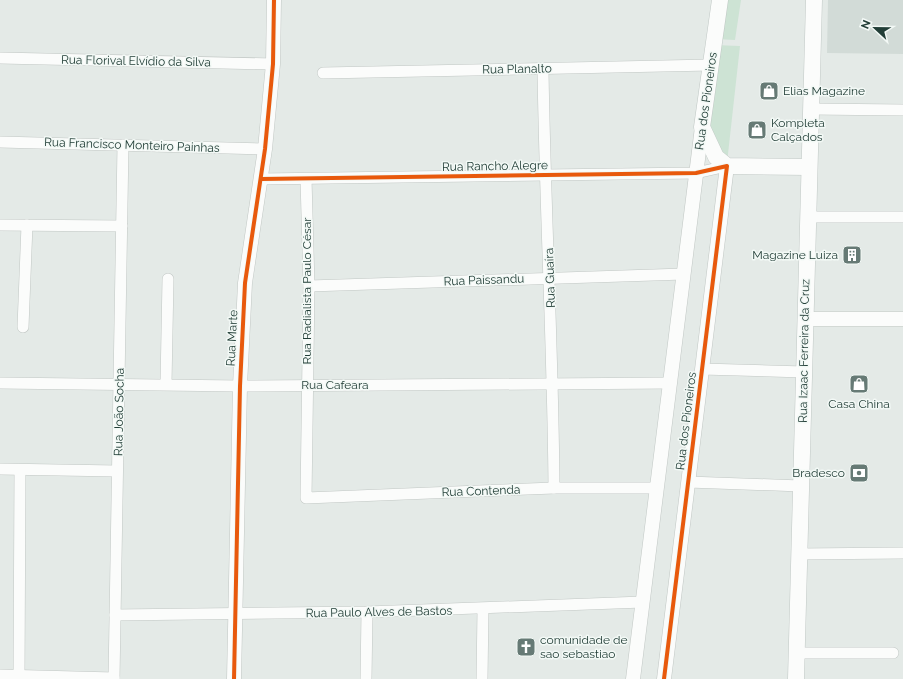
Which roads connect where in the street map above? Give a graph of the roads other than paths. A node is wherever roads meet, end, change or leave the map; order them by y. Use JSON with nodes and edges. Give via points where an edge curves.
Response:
{"nodes":[{"id":1,"x":274,"y":0,"type":"edge"},
{"id":2,"x":720,"y":0,"type":"edge"},
{"id":3,"x":814,"y":0,"type":"edge"},
{"id":4,"x":0,"y":58,"type":"edge"},
{"id":5,"x":273,"y":64,"type":"junction"},
{"id":6,"x":711,"y":66,"type":"junction"},
{"id":7,"x":543,"y":69,"type":"junction"},
{"id":8,"x":323,"y":73,"type":"dead end"},
{"id":9,"x":810,"y":109,"type":"junction"},
{"id":10,"x":903,"y":110,"type":"edge"},
{"id":11,"x":702,"y":127,"type":"junction"},
{"id":12,"x":0,"y":142,"type":"edge"},
{"id":13,"x":123,"y":145,"type":"junction"},
{"id":14,"x":265,"y":149,"type":"junction"},
{"id":15,"x":727,"y":166,"type":"junction"},
{"id":16,"x":809,"y":167,"type":"junction"},
{"id":17,"x":696,"y":173,"type":"junction"},
{"id":18,"x":545,"y":176,"type":"junction"},
{"id":19,"x":262,"y":179,"type":"junction"},
{"id":20,"x":306,"y":179,"type":"junction"},
{"id":21,"x":808,"y":217,"type":"junction"},
{"id":22,"x":903,"y":217,"type":"edge"},
{"id":23,"x":0,"y":225,"type":"edge"},
{"id":24,"x":27,"y":225,"type":"junction"},
{"id":25,"x":122,"y":226,"type":"junction"},
{"id":26,"x":684,"y":274,"type":"junction"},
{"id":27,"x":550,"y":278,"type":"junction"},
{"id":28,"x":168,"y":280,"type":"dead end"},
{"id":29,"x":308,"y":286,"type":"junction"},
{"id":30,"x":805,"y":319,"type":"junction"},
{"id":31,"x":903,"y":319,"type":"edge"},
{"id":32,"x":23,"y":327,"type":"dead end"},
{"id":33,"x":702,"y":369,"type":"junction"},
{"id":34,"x":804,"y":372,"type":"junction"},
{"id":35,"x":0,"y":383,"type":"edge"},
{"id":36,"x":119,"y":383,"type":"junction"},
{"id":37,"x":670,"y":383,"type":"junction"},
{"id":38,"x":166,"y":384,"type":"junction"},
{"id":39,"x":553,"y":384,"type":"junction"},
{"id":40,"x":307,"y":385,"type":"junction"},
{"id":41,"x":240,"y":386,"type":"junction"},
{"id":42,"x":0,"y":469,"type":"edge"},
{"id":43,"x":20,"y":470,"type":"junction"},
{"id":44,"x":118,"y":471,"type":"junction"},
{"id":45,"x":688,"y":482,"type":"junction"},
{"id":46,"x":801,"y":486,"type":"junction"},
{"id":47,"x":554,"y":488,"type":"junction"},
{"id":48,"x":657,"y":488,"type":"junction"},
{"id":49,"x":306,"y":498,"type":"joint"},
{"id":50,"x":903,"y":553,"type":"edge"},
{"id":51,"x":799,"y":554,"type":"junction"},
{"id":52,"x":643,"y":602,"type":"junction"},
{"id":53,"x":483,"y":609,"type":"junction"},
{"id":54,"x":367,"y":612,"type":"junction"},
{"id":55,"x":115,"y":615,"type":"junction"},
{"id":56,"x":234,"y":615,"type":"junction"},
{"id":57,"x":797,"y":653,"type":"junction"},
{"id":58,"x":893,"y":653,"type":"dead end"},
{"id":59,"x":0,"y":674,"type":"edge"},
{"id":60,"x":636,"y":675,"type":"edge"},
{"id":61,"x":19,"y":677,"type":"edge"},
{"id":62,"x":114,"y":678,"type":"edge"},
{"id":63,"x":234,"y":679,"type":"edge"},
{"id":64,"x":366,"y":679,"type":"edge"},
{"id":65,"x":482,"y":679,"type":"edge"},
{"id":66,"x":664,"y":679,"type":"edge"},
{"id":67,"x":796,"y":679,"type":"edge"}],
"edges":[{"from":1,"to":5,"type":"street","name":"Rua Marte"},
{"from":2,"to":6,"type":"main road","name":"Rua dos Pioneiros"},
{"from":3,"to":9,"type":"main road","name":"Rua Izaac Ferreira da Cruz"},
{"from":4,"to":5,"type":"street","name":"Rua Florival Elvídio da Silva"},
{"from":5,"to":14,"type":"street","name":"Rua Marte"},
{"from":6,"to":7,"type":"street","name":"Rua Planalto"},
{"from":6,"to":11,"type":"main road","name":"Rua dos Pioneiros"},
{"from":7,"to":8,"type":"street","name":"Rua Planalto"},
{"from":7,"to":18,"type":"street","name":"Rua Guaíra"},
{"from":9,"to":10,"type":"street"},
{"from":9,"to":16,"type":"main road","name":"Rua Izaac Ferreira da Cruz"},
{"from":11,"to":15,"type":"main road","via":[[716,157]]},
{"from":11,"to":17,"type":"street","name":"Rua dos Pioneiros"},
{"from":12,"to":13,"type":"street","name":"Rua Francisco Monteiro Painhas"},
{"from":13,"to":14,"type":"street","name":"Rua Francisco Monteiro Painhas"},
{"from":13,"to":25,"type":"street","name":"Rua João Socha"},
{"from":14,"to":19,"type":"street","name":"Rua Marte"},
{"from":15,"to":16,"type":"main road","name":"Rua Rancho Alegre"},
{"from":15,"to":17,"type":"street","name":"Rua Rancho Alegre"},
{"from":15,"to":33,"type":"street","name":"Rua dos Pioneiros"},
{"from":16,"to":21,"type":"main road","name":"Rua Izaac Ferreira da Cruz"},
{"from":17,"to":18,"type":"street","name":"Rua Rancho Alegre"},
{"from":17,"to":26,"type":"street","name":"Rua dos Pioneiros"},
{"from":18,"to":20,"type":"street","name":"Rua Rancho Alegre"},
{"from":18,"to":27,"type":"street","name":"Rua Guaíra"},
{"from":19,"to":20,"type":"street","name":"Rua Rancho Alegre"},
{"from":19,"to":41,"type":"street","name":"Rua Marte","via":[[245,283]]},
{"from":20,"to":29,"type":"street","name":"Rua Radialista Paulo César"},
{"from":21,"to":22,"type":"street"},
{"from":21,"to":30,"type":"main road","name":"Rua Izaac Ferreira da Cruz"},
{"from":23,"to":24,"type":"street"},
{"from":24,"to":25,"type":"street"},
{"from":24,"to":32,"type":"street"},
{"from":25,"to":36,"type":"street","name":"Rua João Socha"},
{"from":26,"to":27,"type":"street","name":"Rua Paissandu"},
{"from":26,"to":37,"type":"street","name":"Rua dos Pioneiros"},
{"from":27,"to":29,"type":"street","name":"Rua Paissandu"},
{"from":27,"to":39,"type":"street","name":"Rua Guaíra"},
{"from":28,"to":38,"type":"street"},
{"from":29,"to":40,"type":"street","name":"Rua Radialista Paulo César"},
{"from":30,"to":31,"type":"street"},
{"from":30,"to":34,"type":"main road","name":"Rua Izaac Ferreira da Cruz"},
{"from":33,"to":34,"type":"street"},
{"from":33,"to":45,"type":"street","name":"Rua dos Pioneiros"},
{"from":34,"to":46,"type":"main road","name":"Rua Izaac Ferreira da Cruz"},
{"from":35,"to":36,"type":"street","name":"Rua Cafeara"},
{"from":36,"to":38,"type":"street","name":"Rua Cafeara"},
{"from":36,"to":44,"type":"street","name":"Rua João Socha"},
{"from":37,"to":39,"type":"street","name":"Rua Cafeara"},
{"from":37,"to":48,"type":"street","name":"Rua dos Pioneiros"},
{"from":38,"to":41,"type":"street","name":"Rua Cafeara"},
{"from":39,"to":40,"type":"street","name":"Rua Cafeara"},
{"from":39,"to":47,"type":"street","name":"Rua Guaíra"},
{"from":40,"to":41,"type":"street","name":"Rua Cafeara"},
{"from":40,"to":49,"type":"street","name":"Rua Radialista Paulo César"},
{"from":41,"to":56,"type":"street","name":"Rua Marte"},
{"from":42,"to":43,"type":"street"},
{"from":43,"to":44,"type":"street"},
{"from":43,"to":61,"type":"street"},
{"from":44,"to":55,"type":"street","name":"Rua João Socha"},
{"from":45,"to":46,"type":"street"},
{"from":45,"to":66,"type":"street","name":"Rua dos Pioneiros"},
{"from":46,"to":51,"type":"main road","name":"Rua Izaac Ferreira da Cruz"},
{"from":47,"to":48,"type":"street","name":"Rua Contenda"},
{"from":47,"to":49,"type":"street","name":"Rua Contenda"},
{"from":48,"to":52,"type":"street","name":"Rua dos Pioneiros"},
{"from":50,"to":51,"type":"street"},
{"from":51,"to":57,"type":"main road","name":"Rua Izaac Ferreira da Cruz"},
{"from":52,"to":53,"type":"street","name":"Rua Paulo Alves de Bastos"},
{"from":52,"to":60,"type":"street","name":"Rua dos Pioneiros"},
{"from":53,"to":54,"type":"street","name":"Rua Paulo Alves de Bastos"},
{"from":53,"to":65,"type":"street"},
{"from":54,"to":56,"type":"street","name":"Rua Paulo Alves de Bastos"},
{"from":54,"to":64,"type":"street"},
{"from":55,"to":56,"type":"street","name":"Rua Paulo Alves de Bastos"},
{"from":55,"to":62,"type":"street","name":"Rua João Socha"},
{"from":56,"to":63,"type":"street","name":"Rua Marte"},
{"from":57,"to":58,"type":"street"},
{"from":57,"to":67,"type":"main road","name":"Rua Izaac Ferreira da Cruz"},
{"from":59,"to":61,"type":"street"},
{"from":61,"to":62,"type":"street"}]}
